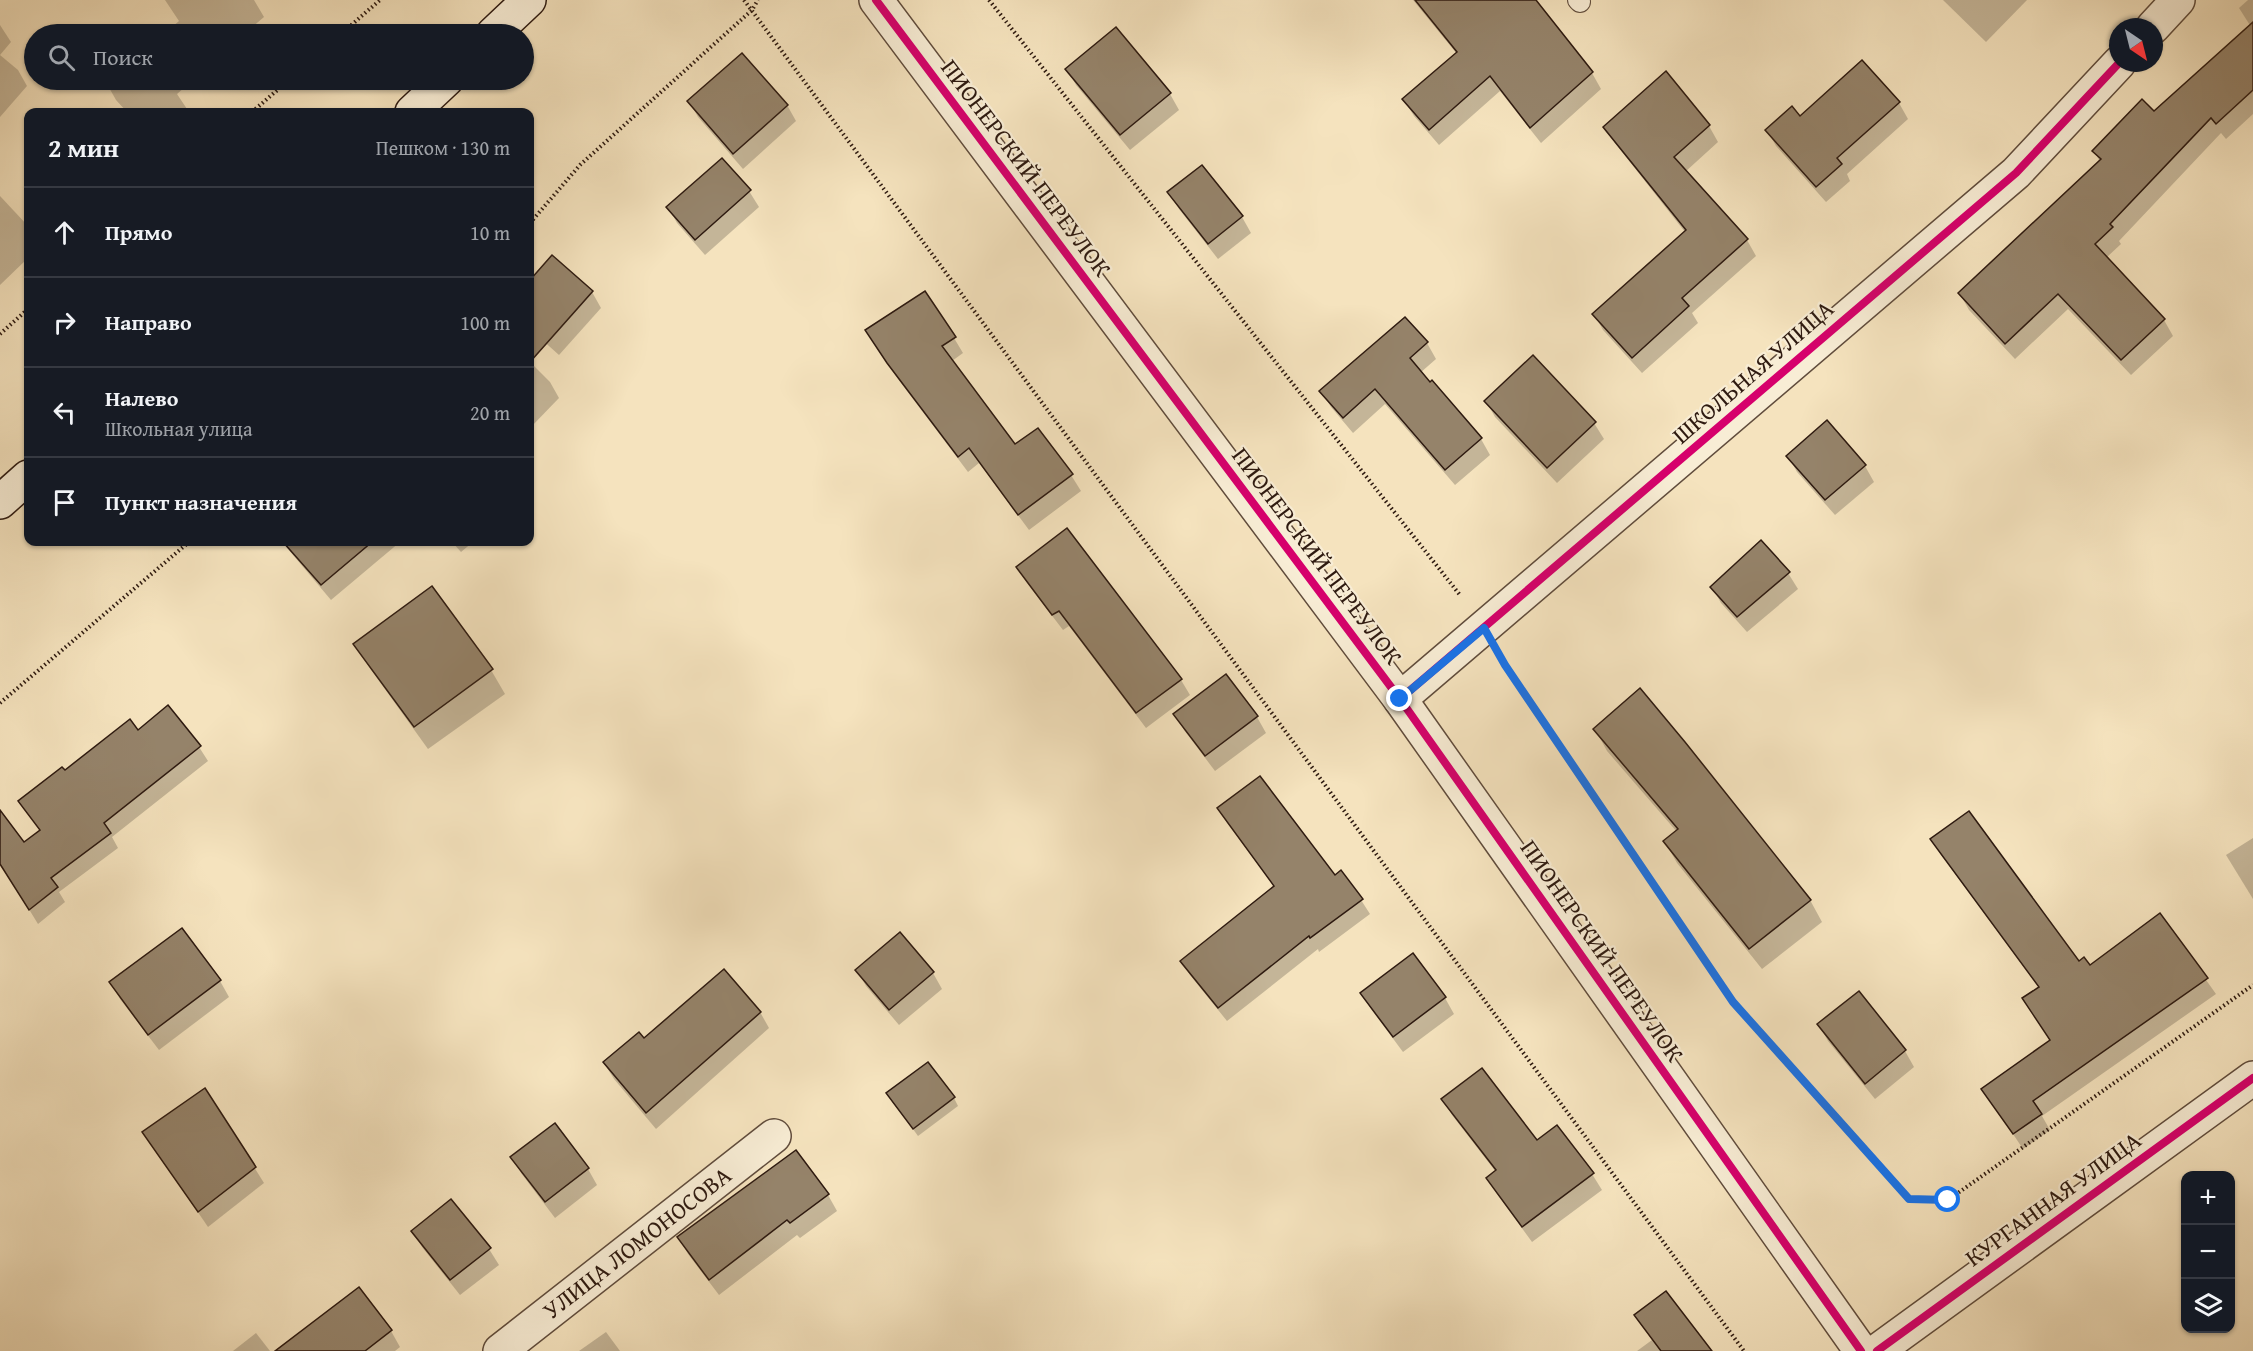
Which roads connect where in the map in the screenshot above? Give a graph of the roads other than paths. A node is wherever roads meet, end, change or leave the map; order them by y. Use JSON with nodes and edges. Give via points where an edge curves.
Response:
{"nodes":[{"id":1,"x":529,"y":0,"type":"edge"},
{"id":2,"x":876,"y":0,"type":"edge"},
{"id":3,"x":2178,"y":0,"type":"edge"},
{"id":4,"x":2161,"y":18,"type":"edge"},
{"id":5,"x":504,"y":24,"type":"edge"},
{"id":6,"x":2111,"y":72,"type":"edge"},
{"id":7,"x":435,"y":90,"type":"edge"},
{"id":8,"x":416,"y":108,"type":"edge"},
{"id":9,"x":24,"y":481,"type":"edge"},
{"id":10,"x":0,"y":502,"type":"edge"},
{"id":11,"x":1400,"y":699,"type":"junction"},
{"id":12,"x":2253,"y":1078,"type":"edge"},
{"id":13,"x":774,"y":1136,"type":"dead end"},
{"id":14,"x":500,"y":1351,"type":"edge"},
{"id":15,"x":1861,"y":1351,"type":"edge"},
{"id":16,"x":1877,"y":1351,"type":"edge"}],
"edges":[{"from":1,"to":5,"type":"street"},
{"from":2,"to":11,"type":"street","name":"ПИОНЕРСКИЙ ПЕРЕУЛОК"},
{"from":3,"to":4,"type":"street"},
{"from":6,"to":11,"type":"street","name":"ШКОЛЬНАЯ УЛИЦА","via":[[2016,173]]},
{"from":7,"to":8,"type":"street"},
{"from":9,"to":10,"type":"street"},
{"from":11,"to":15,"type":"street","name":"ПИОНЕРСКИЙ ПЕРЕУЛОК"},
{"from":12,"to":16,"type":"street","name":"КУРГАННАЯ УЛИЦА"},
{"from":13,"to":14,"type":"street","name":"УЛИЦА ЛОМОНОСОВА"}]}
